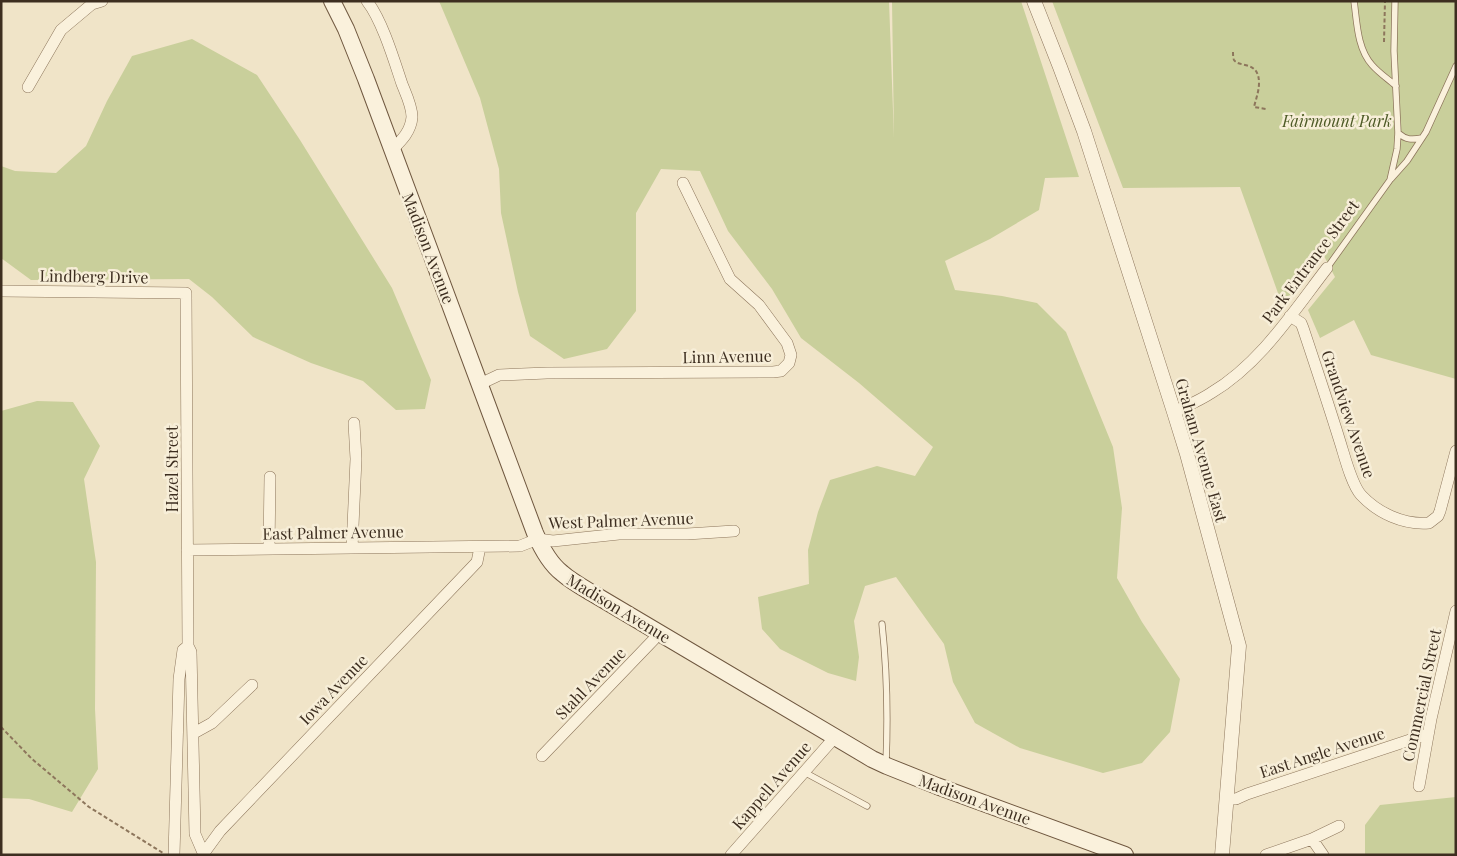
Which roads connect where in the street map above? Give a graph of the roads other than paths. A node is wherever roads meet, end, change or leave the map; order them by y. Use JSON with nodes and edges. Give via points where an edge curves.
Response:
{"nodes":[{"id":1,"x":102,"y":1,"type":"edge"},
{"id":2,"x":332,"y":1,"type":"edge"},
{"id":3,"x":367,"y":1,"type":"edge"},
{"id":4,"x":1034,"y":1,"type":"edge"},
{"id":5,"x":1354,"y":1,"type":"edge"},
{"id":6,"x":1395,"y":1,"type":"edge"},
{"id":7,"x":1456,"y":66,"type":"edge"},
{"id":8,"x":1396,"y":86,"type":"junction"},
{"id":9,"x":28,"y":87,"type":"dead end"},
{"id":10,"x":1398,"y":133,"type":"junction"},
{"id":11,"x":1422,"y":138,"type":"junction"},
{"id":12,"x":392,"y":150,"type":"junction"},
{"id":13,"x":1390,"y":180,"type":"junction"},
{"id":14,"x":684,"y":183,"type":"dead end"},
{"id":15,"x":1327,"y":268,"type":"joint"},
{"id":16,"x":1,"y":291,"type":"edge"},
{"id":17,"x":186,"y":294,"type":"joint"},
{"id":18,"x":1290,"y":316,"type":"junction"},
{"id":19,"x":480,"y":384,"type":"junction"},
{"id":20,"x":1174,"y":412,"type":"junction"},
{"id":21,"x":354,"y":423,"type":"dead end"},
{"id":22,"x":1456,"y":451,"type":"edge"},
{"id":23,"x":270,"y":477,"type":"dead end"},
{"id":24,"x":734,"y":531,"type":"dead end"},
{"id":25,"x":538,"y":539,"type":"junction"},
{"id":26,"x":480,"y":546,"type":"junction"},
{"id":27,"x":269,"y":548,"type":"junction"},
{"id":28,"x":352,"y":548,"type":"junction"},
{"id":29,"x":188,"y":550,"type":"junction"},
{"id":30,"x":1456,"y":611,"type":"edge"},
{"id":31,"x":882,"y":624,"type":"dead end"},
{"id":32,"x":660,"y":633,"type":"junction"},
{"id":33,"x":188,"y":646,"type":"junction"},
{"id":34,"x":252,"y":685,"type":"dead end"},
{"id":35,"x":194,"y":732,"type":"junction"},
{"id":36,"x":1428,"y":734,"type":"junction"},
{"id":37,"x":834,"y":737,"type":"junction"},
{"id":38,"x":542,"y":756,"type":"dead end"},
{"id":39,"x":886,"y":766,"type":"junction"},
{"id":40,"x":804,"y":772,"type":"junction"},
{"id":41,"x":1419,"y":786,"type":"dead end"},
{"id":42,"x":1227,"y":799,"type":"junction"},
{"id":43,"x":867,"y":806,"type":"dead end"},
{"id":44,"x":1339,"y":826,"type":"dead end"},
{"id":45,"x":1312,"y":839,"type":"junction"},
{"id":46,"x":204,"y":854,"type":"edge"},
{"id":47,"x":1269,"y":854,"type":"edge"},
{"id":48,"x":174,"y":855,"type":"edge"},
{"id":49,"x":731,"y":855,"type":"edge"},
{"id":50,"x":1125,"y":855,"type":"edge"},
{"id":51,"x":1222,"y":855,"type":"edge"},
{"id":52,"x":1323,"y":855,"type":"edge"}],
"edges":[{"from":1,"to":9,"type":"street","via":[[92,4],[61,30]]},
{"from":2,"to":12,"type":"main road","name":"Madison Avenue","via":[[353,46]]},
{"from":3,"to":12,"type":"street","via":[[376,14],[411,106],[410,126]]},
{"from":4,"to":20,"type":"street","name":"Graham Avenue East","via":[[1084,131]]},
{"from":5,"to":8,"type":"lane","via":[[1363,51],[1372,65]]},
{"from":6,"to":8,"type":"lane","name":"Park Entrance Street"},
{"from":7,"to":11,"type":"lane"},
{"from":8,"to":10,"type":"lane","name":"Park Entrance Street"},
{"from":10,"to":11,"type":"lane","via":[[1405,138]]},
{"from":10,"to":13,"type":"lane","name":"Park Entrance Street"},
{"from":11,"to":13,"type":"lane"},
{"from":12,"to":19,"type":"main road","name":"Madison Avenue"},
{"from":13,"to":15,"type":"lane","name":"Park Entrance Street"},
{"from":14,"to":19,"type":"street","name":"Linn Avenue","via":[[730,279],[759,305],[787,343],[791,355],[786,367],[773,372],[499,375]]},
{"from":15,"to":18,"type":"street","name":"Park Entrance Street"},
{"from":16,"to":17,"type":"street","name":"Lindberg Drive"},
{"from":17,"to":29,"type":"street","name":"Hazel Street"},
{"from":18,"to":20,"type":"street","name":"Park Entrance Street","via":[[1273,338],[1224,385]]},
{"from":18,"to":22,"type":"street","name":"Grandview Avenue","via":[[1304,328],[1356,486],[1360,494],[1378,509],[1408,522],[1429,523],[1440,511]]},
{"from":19,"to":25,"type":"main road","name":"Madison Avenue"},
{"from":20,"to":42,"type":"street","name":"Graham Avenue East","via":[[1239,646]]},
{"from":21,"to":28,"type":"street","via":[[356,459]]},
{"from":23,"to":27,"type":"street"},
{"from":24,"to":25,"type":"street","name":"West Palmer Avenue","via":[[619,534],[553,541]]},
{"from":25,"to":26,"type":"street","name":"West Palmer Avenue","via":[[520,546]]},
{"from":25,"to":32,"type":"main road","name":"Madison Avenue","via":[[562,574]]},
{"from":26,"to":28,"type":"street","name":"East Palmer Avenue"},
{"from":26,"to":46,"type":"street","name":"Iowa Avenue","via":[[477,562],[220,831]]},
{"from":27,"to":28,"type":"street","name":"East Palmer Avenue"},
{"from":27,"to":29,"type":"street","name":"East Palmer Avenue"},
{"from":29,"to":33,"type":"street","name":"Hazel Street"},
{"from":30,"to":36,"type":"street","name":"Commercial Street"},
{"from":31,"to":39,"type":"lane","via":[[886,661]]},
{"from":32,"to":37,"type":"main road","name":"Madison Avenue"},
{"from":32,"to":38,"type":"street","name":"Stahl Avenue"},
{"from":33,"to":35,"type":"street","name":"Hazel Street","via":[[191,652]]},
{"from":33,"to":48,"type":"street","name":"Hazel Street","via":[[183,650],[179,679]]},
{"from":34,"to":35,"type":"street","via":[[212,723]]},
{"from":35,"to":46,"type":"street","name":"Hazel Street","via":[[195,834]]},
{"from":36,"to":41,"type":"street","name":"Commercial Street"},
{"from":36,"to":42,"type":"street","name":"East Angle Avenue","via":[[1236,799]]},
{"from":37,"to":39,"type":"main road","name":"Madison Avenue"},
{"from":37,"to":40,"type":"street","name":"Kappell Avenue"},
{"from":39,"to":50,"type":"main road","name":"Madison Avenue"},
{"from":40,"to":43,"type":"lane"},
{"from":40,"to":49,"type":"street","name":"Kappell Avenue"},
{"from":42,"to":51,"type":"street","name":"Graham Avenue East"},
{"from":44,"to":45,"type":"street"},
{"from":45,"to":47,"type":"street"},
{"from":45,"to":52,"type":"street"}]}
